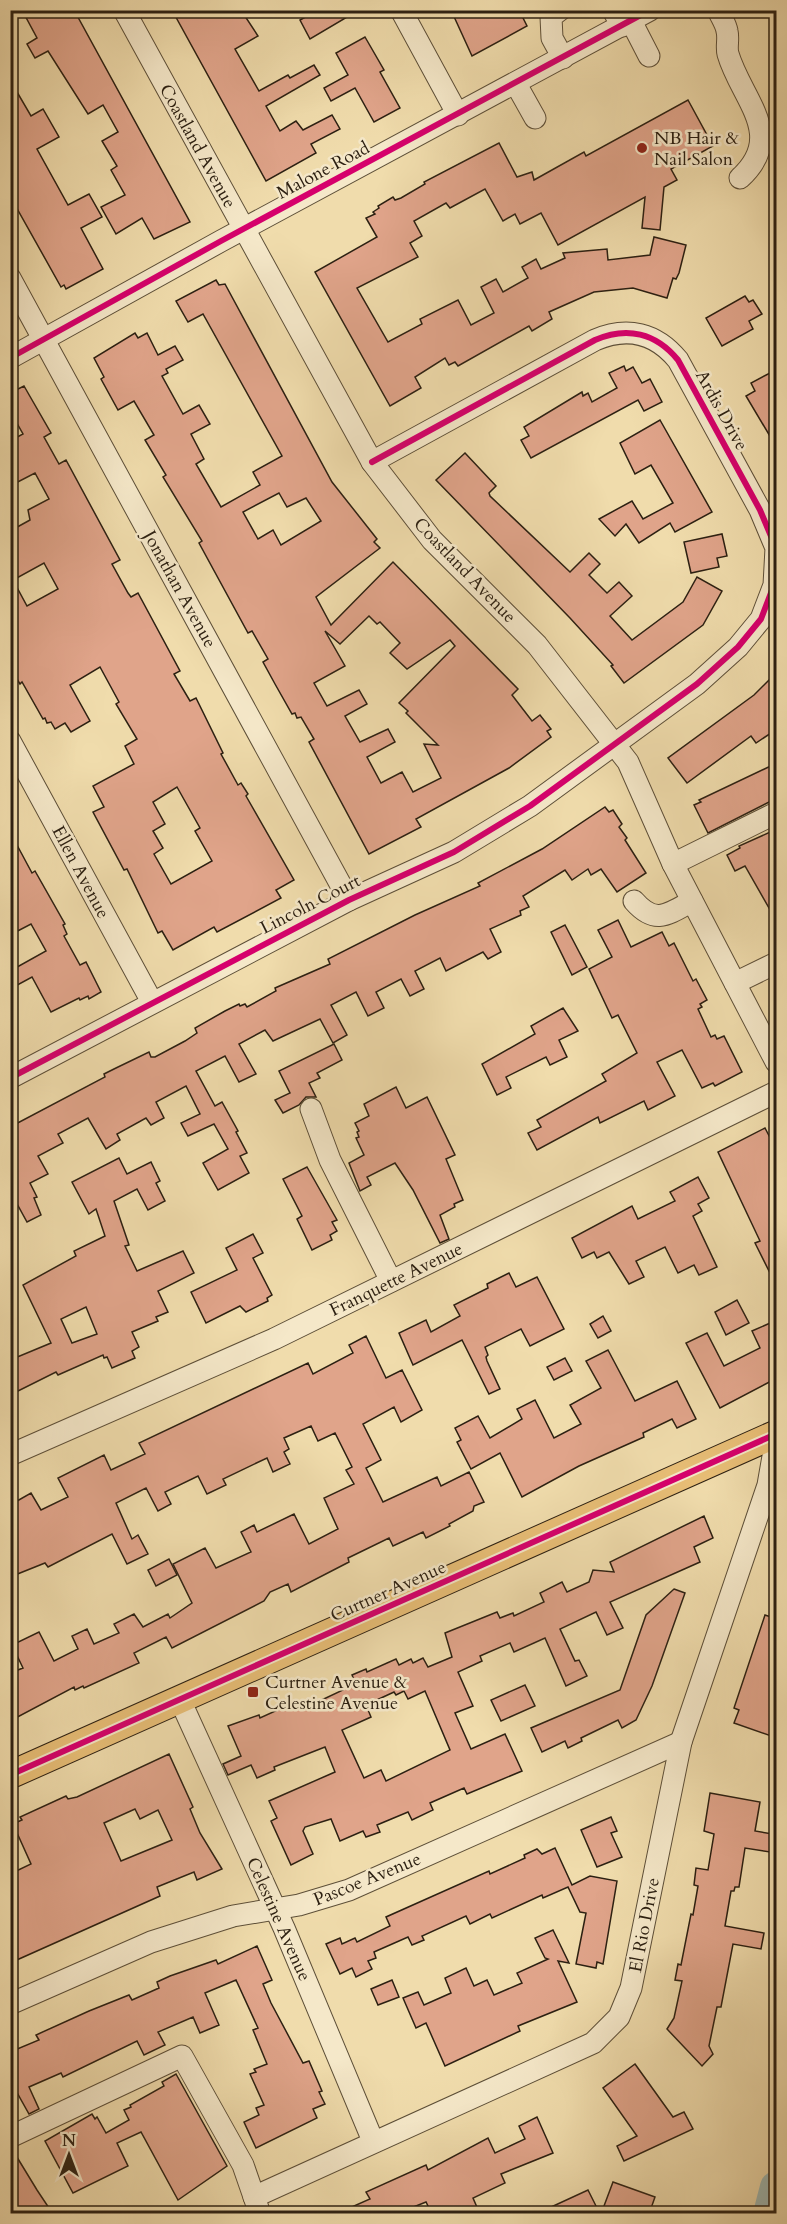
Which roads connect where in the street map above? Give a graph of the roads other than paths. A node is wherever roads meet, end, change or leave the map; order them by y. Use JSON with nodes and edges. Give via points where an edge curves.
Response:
{"nodes":[{"id":1,"x":124,"y":10,"type":"edge"},
{"id":2,"x":401,"y":10,"type":"edge"},
{"id":3,"x":560,"y":10,"type":"edge"},
{"id":4,"x":650,"y":10,"type":"edge"},
{"id":5,"x":717,"y":10,"type":"edge"},
{"id":6,"x":622,"y":19,"type":"edge"},
{"id":7,"x":649,"y":56,"type":"dead end"},
{"id":8,"x":563,"y":58,"type":"junction"},
{"id":9,"x":516,"y":84,"type":"junction"},
{"id":10,"x":458,"y":115,"type":"junction"},
{"id":11,"x":770,"y":117,"type":"edge"},
{"id":12,"x":535,"y":118,"type":"dead end"},
{"id":13,"x":740,"y":178,"type":"dead end"},
{"id":14,"x":243,"y":230,"type":"junction"},
{"id":15,"x":10,"y":278,"type":"edge"},
{"id":16,"x":44,"y":340,"type":"junction"},
{"id":17,"x":10,"y":358,"type":"edge"},
{"id":18,"x":372,"y":462,"type":"junction"},
{"id":19,"x":10,"y":741,"type":"edge"},
{"id":20,"x":615,"y":744,"type":"junction"},
{"id":21,"x":777,"y":813,"type":"edge"},
{"id":22,"x":673,"y":864,"type":"junction"},
{"id":23,"x":349,"y":900,"type":"junction"},
{"id":24,"x":634,"y":901,"type":"dead end"},
{"id":25,"x":692,"y":901,"type":"junction"},
{"id":26,"x":777,"y":963,"type":"edge"},
{"id":27,"x":735,"y":983,"type":"junction"},
{"id":28,"x":152,"y":1002,"type":"junction"},
{"id":29,"x":777,"y":1062,"type":"edge"},
{"id":30,"x":10,"y":1078,"type":"edge"},
{"id":31,"x":777,"y":1092,"type":"edge"},
{"id":32,"x":311,"y":1109,"type":"dead end"},
{"id":33,"x":391,"y":1281,"type":"junction"},
{"id":34,"x":777,"y":1434,"type":"edge"},
{"id":35,"x":777,"y":1439,"type":"edge"},
{"id":36,"x":10,"y":1455,"type":"edge"},
{"id":37,"x":180,"y":1700,"type":"junction"},
{"id":38,"x":681,"y":1742,"type":"junction"},
{"id":39,"x":10,"y":1775,"type":"edge"},
{"id":40,"x":275,"y":1910,"type":"junction"},
{"id":41,"x":10,"y":2004,"type":"edge"},
{"id":42,"x":10,"y":2137,"type":"edge"},
{"id":43,"x":373,"y":2140,"type":"junction"},
{"id":44,"x":257,"y":2205,"type":"edge"}],
"edges":[{"from":1,"to":14,"type":"street","name":"Coastland Avenue"},
{"from":2,"to":10,"type":"street"},
{"from":3,"to":8,"type":"street","via":[[551,18],[550,28]]},
{"from":4,"to":6,"type":"street","name":"Malone Road"},
{"from":5,"to":11,"type":"street","via":[[727,30],[728,54]]},
{"from":6,"to":7,"type":"street"},
{"from":6,"to":8,"type":"street","name":"Malone Road"},
{"from":8,"to":9,"type":"street","name":"Malone Road"},
{"from":9,"to":10,"type":"street","name":"Malone Road"},
{"from":9,"to":12,"type":"street"},
{"from":10,"to":14,"type":"street","name":"Malone Road"},
{"from":11,"to":13,"type":"street","via":[[768,138],[756,166]]},
{"from":14,"to":16,"type":"street","name":"Malone Road"},
{"from":14,"to":18,"type":"street","name":"Coastland Avenue"},
{"from":15,"to":16,"type":"street","name":"Jonathan Avenue"},
{"from":16,"to":17,"type":"street","name":"Malone Road"},
{"from":16,"to":23,"type":"street","name":"Jonathan Avenue"},
{"from":18,"to":20,"type":"street","name":"Coastland Avenue","via":[[432,540],[537,645]]},
{"from":18,"to":20,"type":"street","name":"Ardis Drive","via":[[606,335],[641,334],[671,351],[764,520],[776,548],[774,585],[761,619],[738,647],[697,684]]},
{"from":19,"to":28,"type":"street","name":"Ellen Avenue"},
{"from":20,"to":22,"type":"street","name":"Coastland Avenue","via":[[628,762]]},
{"from":20,"to":23,"type":"street","name":"Lincoln Court","via":[[530,806],[454,852]]},
{"from":21,"to":22,"type":"street"},
{"from":22,"to":25,"type":"street","name":"Coastland Avenue"},
{"from":23,"to":28,"type":"street","name":"Lincoln Court"},
{"from":24,"to":25,"type":"street","via":[[645,914],[657,917]]},
{"from":25,"to":27,"type":"street","name":"Coastland Avenue"},
{"from":26,"to":27,"type":"street"},
{"from":27,"to":29,"type":"street","name":"Coastland Avenue"},
{"from":28,"to":30,"type":"street","name":"Lincoln Court"},
{"from":31,"to":33,"type":"street","name":"Franquette Avenue"},
{"from":32,"to":33,"type":"street","via":[[330,1160]]},
{"from":33,"to":36,"type":"street","name":"Franquette Avenue","via":[[274,1339]]},
{"from":34,"to":37,"type":"main road","name":"Curtner Avenue"},
{"from":35,"to":38,"type":"street","name":"El Rio Drive","via":[[768,1485]]},
{"from":37,"to":39,"type":"main road","name":"Curtner Avenue"},
{"from":37,"to":40,"type":"street","name":"Celestine Avenue"},
{"from":38,"to":40,"type":"street","name":"Pascoe Avenue","via":[[349,1890]]},
{"from":38,"to":43,"type":"street","name":"El Rio Drive","via":[[631,1989],[619,2017],[593,2043]]},
{"from":40,"to":41,"type":"street","name":"Pascoe Avenue","via":[[233,1916],[151,1942]]},
{"from":40,"to":43,"type":"street","name":"Celestine Avenue"},
{"from":42,"to":44,"type":"street","via":[[182,2056],[243,2165]]},
{"from":43,"to":44,"type":"street","name":"El Rio Drive"}]}
